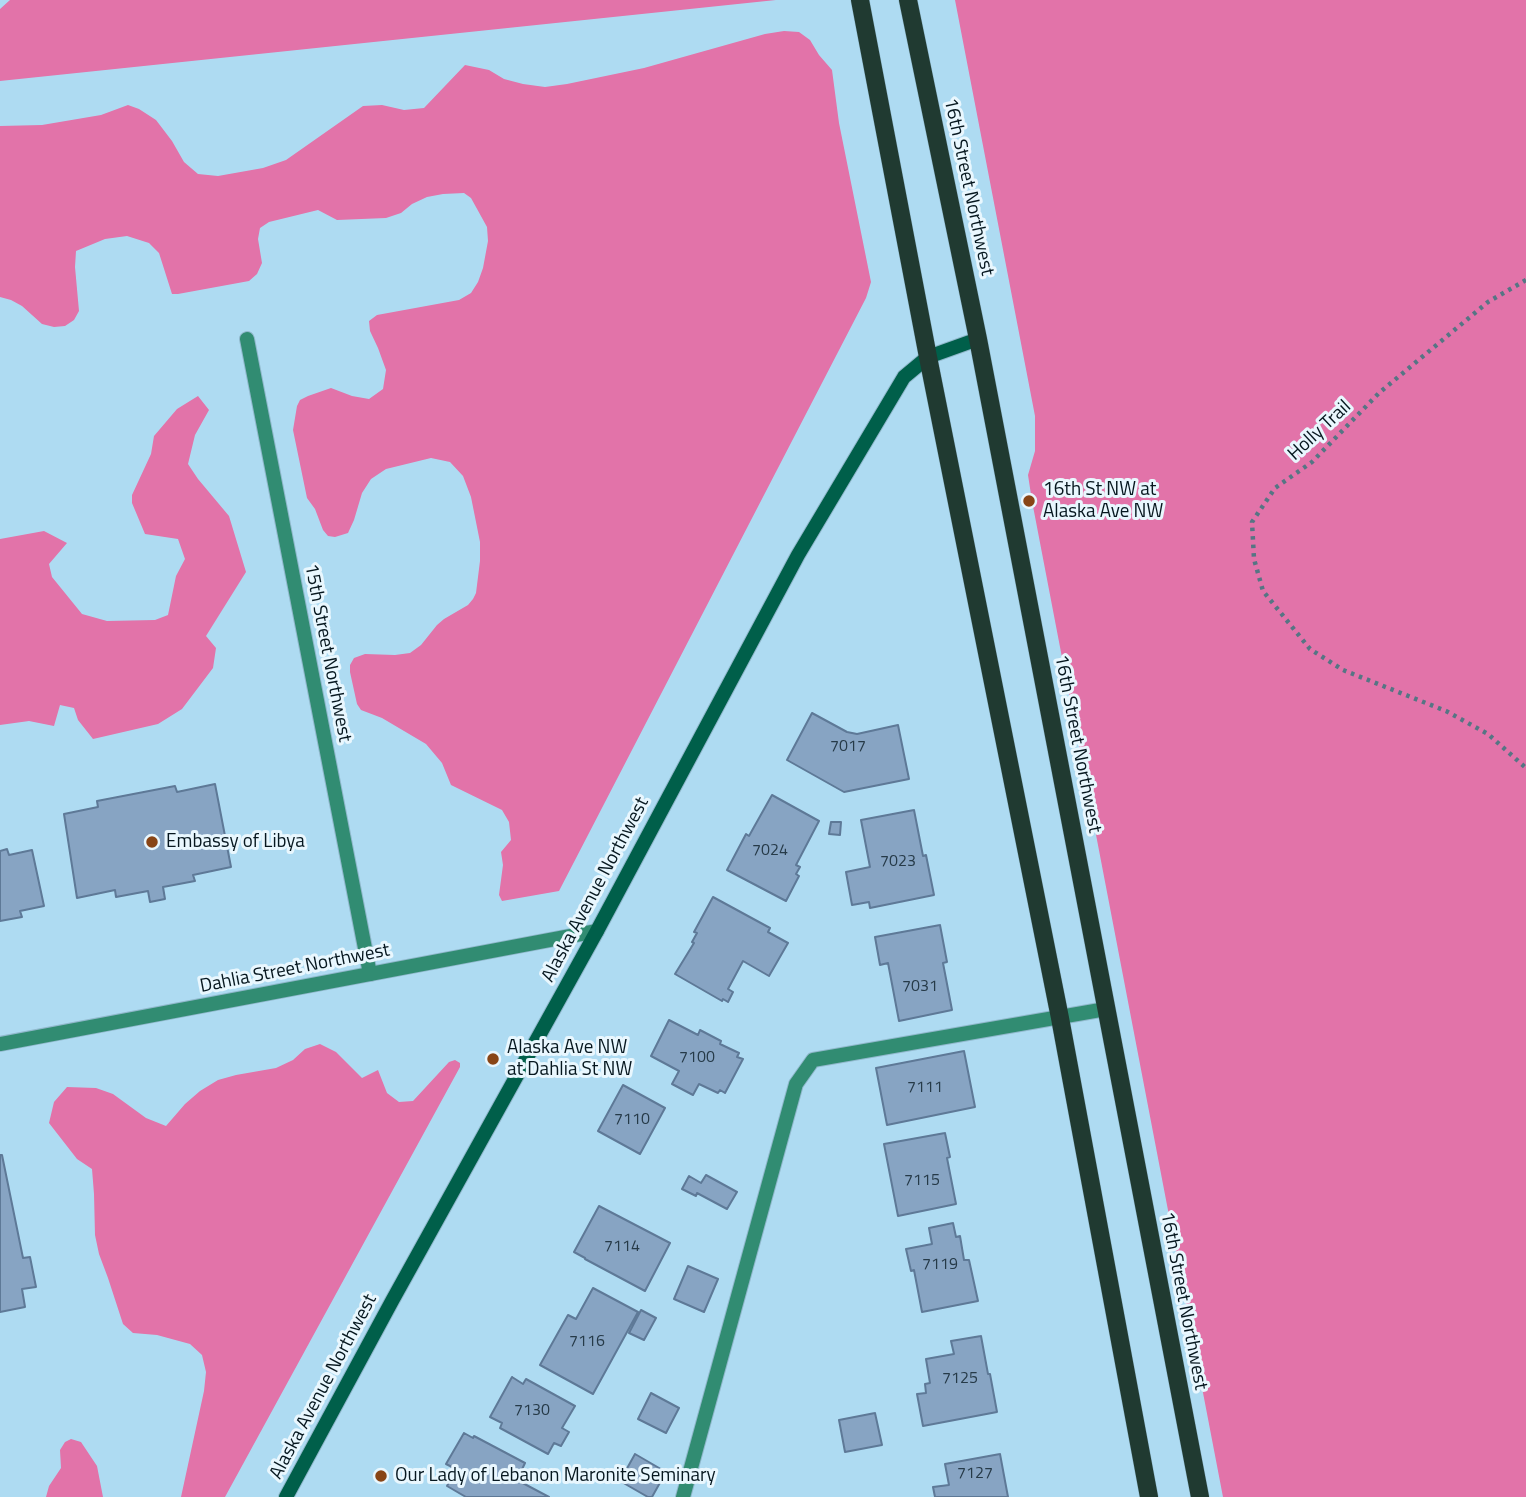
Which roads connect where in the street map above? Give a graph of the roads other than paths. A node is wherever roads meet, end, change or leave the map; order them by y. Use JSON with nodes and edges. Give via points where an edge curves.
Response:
{"nodes":[{"id":1,"x":860,"y":0,"type":"edge"},
{"id":2,"x":908,"y":0,"type":"edge"},
{"id":3,"x":247,"y":339,"type":"dead end"},
{"id":4,"x":978,"y":339,"type":"junction"},
{"id":5,"x":928,"y":357,"type":"junction"},
{"id":6,"x":597,"y":931,"type":"junction"},
{"id":7,"x":370,"y":974,"type":"junction"},
{"id":8,"x":1106,"y":1009,"type":"junction"},
{"id":9,"x":1060,"y":1018,"type":"junction"},
{"id":10,"x":0,"y":1044,"type":"edge"},
{"id":11,"x":286,"y":1497,"type":"edge"},
{"id":12,"x":683,"y":1497,"type":"edge"},
{"id":13,"x":1149,"y":1497,"type":"edge"},
{"id":14,"x":1200,"y":1497,"type":"edge"}],
"edges":[{"from":1,"to":5,"type":"main road"},
{"from":2,"to":4,"type":"main road","name":"16th Street Northwest"},
{"from":3,"to":7,"type":"street","name":"15th Street Northwest"},
{"from":4,"to":5,"type":"main road","name":"Alaska Avenue Northwest"},
{"from":4,"to":8,"type":"main road","name":"16th Street Northwest"},
{"from":5,"to":6,"type":"main road","name":"Alaska Avenue Northwest","via":[[904,377],[798,555]]},
{"from":5,"to":9,"type":"main road"},
{"from":6,"to":7,"type":"street","name":"Dahlia Street Northwest"},
{"from":6,"to":11,"type":"main road","name":"Alaska Avenue Northwest"},
{"from":7,"to":10,"type":"street","name":"Dahlia Street Northwest"},
{"from":8,"to":9,"type":"street"},
{"from":8,"to":14,"type":"main road","name":"16th Street Northwest"},
{"from":9,"to":12,"type":"street","via":[[813,1060],[796,1084]]},
{"from":9,"to":13,"type":"main road"}]}
